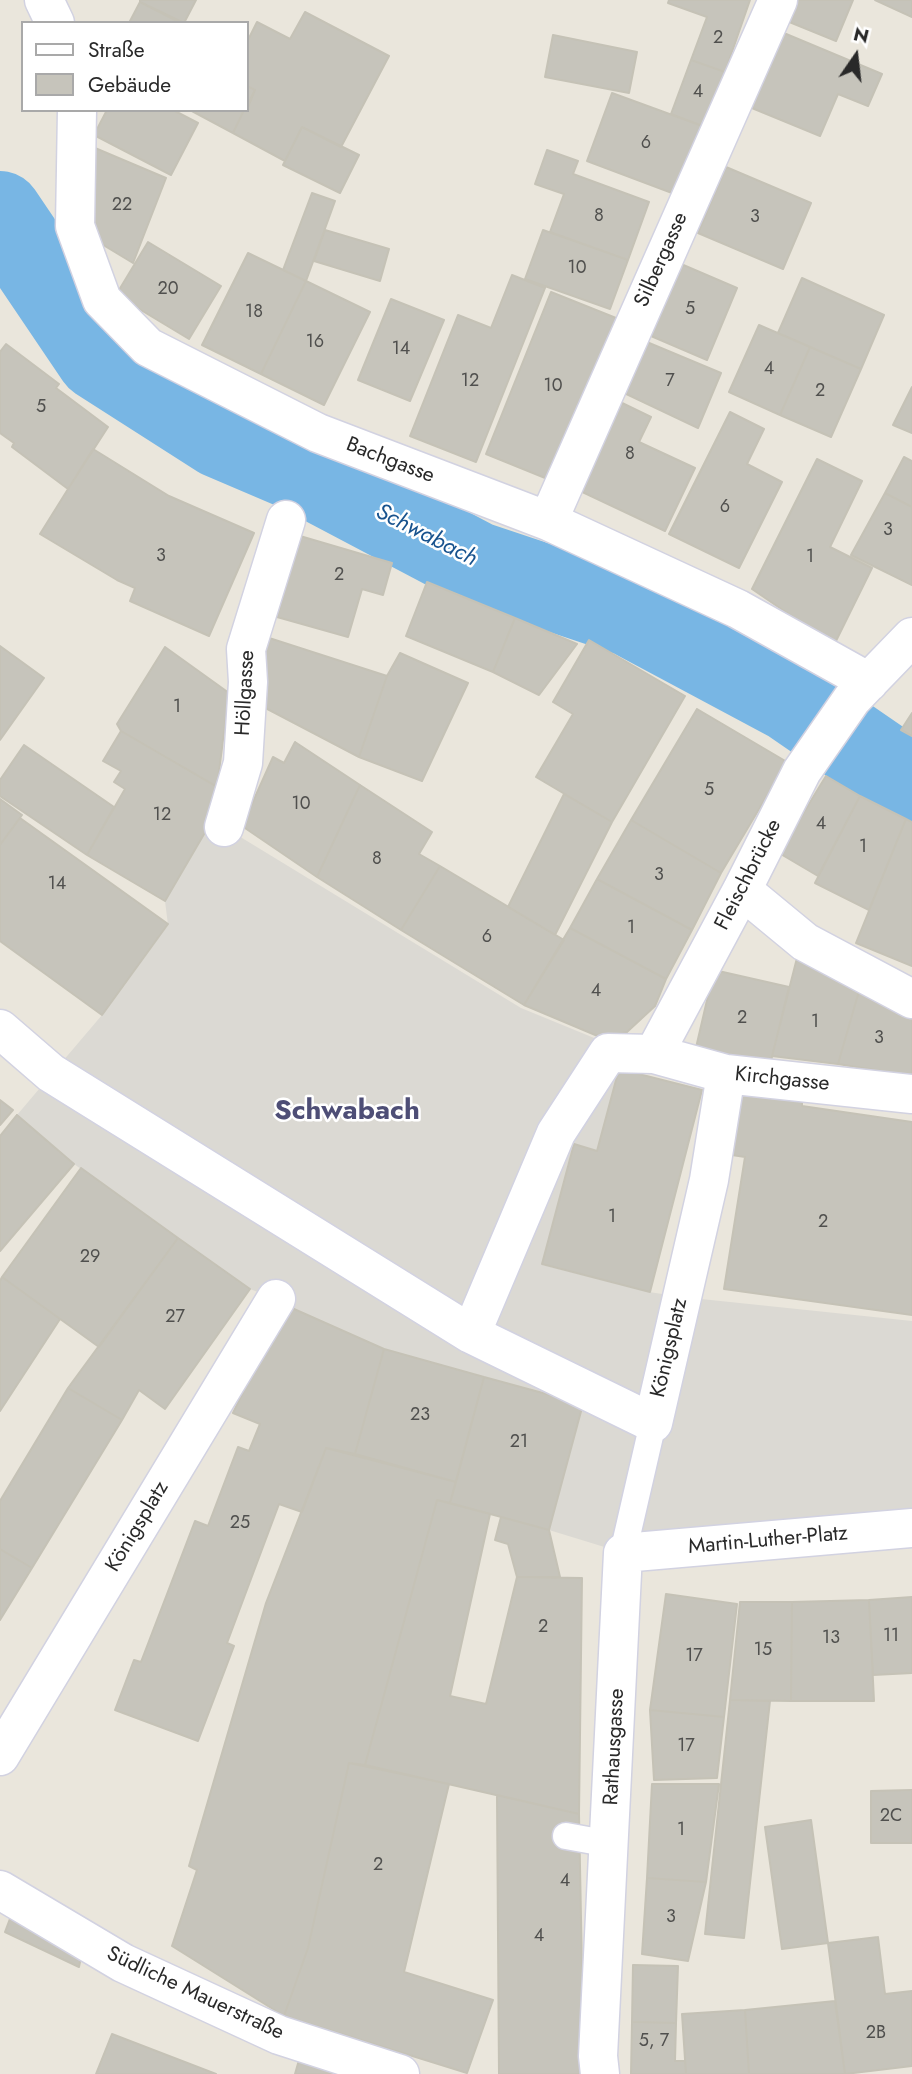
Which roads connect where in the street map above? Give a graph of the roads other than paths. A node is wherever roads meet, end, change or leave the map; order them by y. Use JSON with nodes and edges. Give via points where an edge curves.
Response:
{"nodes":[{"id":1,"x":44,"y":0,"type":"edge"},
{"id":2,"x":778,"y":0,"type":"edge"},
{"id":3,"x":54,"y":21,"type":"edge"},
{"id":4,"x":77,"y":112,"type":"edge"},
{"id":5,"x":286,"y":520,"type":"dead end"},
{"id":6,"x":548,"y":521,"type":"junction"},
{"id":7,"x":912,"y":637,"type":"edge"},
{"id":8,"x":861,"y":691,"type":"junction"},
{"id":9,"x":224,"y":827,"type":"dead end"},
{"id":10,"x":742,"y":890,"type":"junction"},
{"id":11,"x":912,"y":999,"type":"edge"},
{"id":12,"x":0,"y":1029,"type":"edge"},
{"id":13,"x":654,"y":1054,"type":"junction"},
{"id":14,"x":726,"y":1074,"type":"junction"},
{"id":15,"x":912,"y":1094,"type":"edge"},
{"id":16,"x":276,"y":1299,"type":"dead end"},
{"id":17,"x":471,"y":1334,"type":"junction"},
{"id":18,"x":653,"y":1423,"type":"junction"},
{"id":19,"x":912,"y":1528,"type":"edge"},
{"id":20,"x":623,"y":1553,"type":"junction"},
{"id":21,"x":0,"y":1756,"type":"edge"},
{"id":22,"x":566,"y":1836,"type":"dead end"},
{"id":23,"x":610,"y":1844,"type":"junction"},
{"id":24,"x":0,"y":1890,"type":"edge"},
{"id":25,"x":400,"y":2074,"type":"edge"},
{"id":26,"x":600,"y":2074,"type":"edge"}],
"edges":[{"from":1,"to":3,"type":"street"},
{"from":2,"to":6,"type":"street","name":"Silbergasse"},
{"from":4,"to":6,"type":"street","name":"Bachgasse","via":[[75,226],[102,300],[148,347],[318,433]]},
{"from":5,"to":9,"type":"street","name":"Höllgasse","via":[[246,649],[243,763]]},
{"from":6,"to":8,"type":"street","name":"Bachgasse","via":[[738,609]]},
{"from":7,"to":8,"type":"street","name":"Fleischbrücke"},
{"from":8,"to":10,"type":"street","name":"Fleischbrücke","via":[[802,771]]},
{"from":10,"to":11,"type":"street","via":[[805,942]]},
{"from":10,"to":13,"type":"street","name":"Fleischbrücke"},
{"from":12,"to":17,"type":"street","name":"Königsplatz","via":[[51,1073]]},
{"from":13,"to":14,"type":"street","name":"Kirchgasse"},
{"from":13,"to":17,"type":"street","via":[[608,1053],[556,1133]]},
{"from":14,"to":15,"type":"street","name":"Kirchgasse"},
{"from":14,"to":18,"type":"street","name":"Königsplatz","via":[[709,1180]]},
{"from":16,"to":21,"type":"street","name":"Königsplatz"},
{"from":17,"to":18,"type":"street","name":"Königsplatz"},
{"from":18,"to":20,"type":"lane","name":"Rathausgasse"},
{"from":19,"to":20,"type":"street","name":"Martin-Luther-Platz"},
{"from":20,"to":23,"type":"street","name":"Rathausgasse"},
{"from":22,"to":23,"type":"lane"},
{"from":23,"to":26,"type":"street","name":"Rathausgasse","via":[[597,2056]]},
{"from":24,"to":25,"type":"street","name":"Südliche Mauerstraße","via":[[123,1963],[279,2035]]}]}
